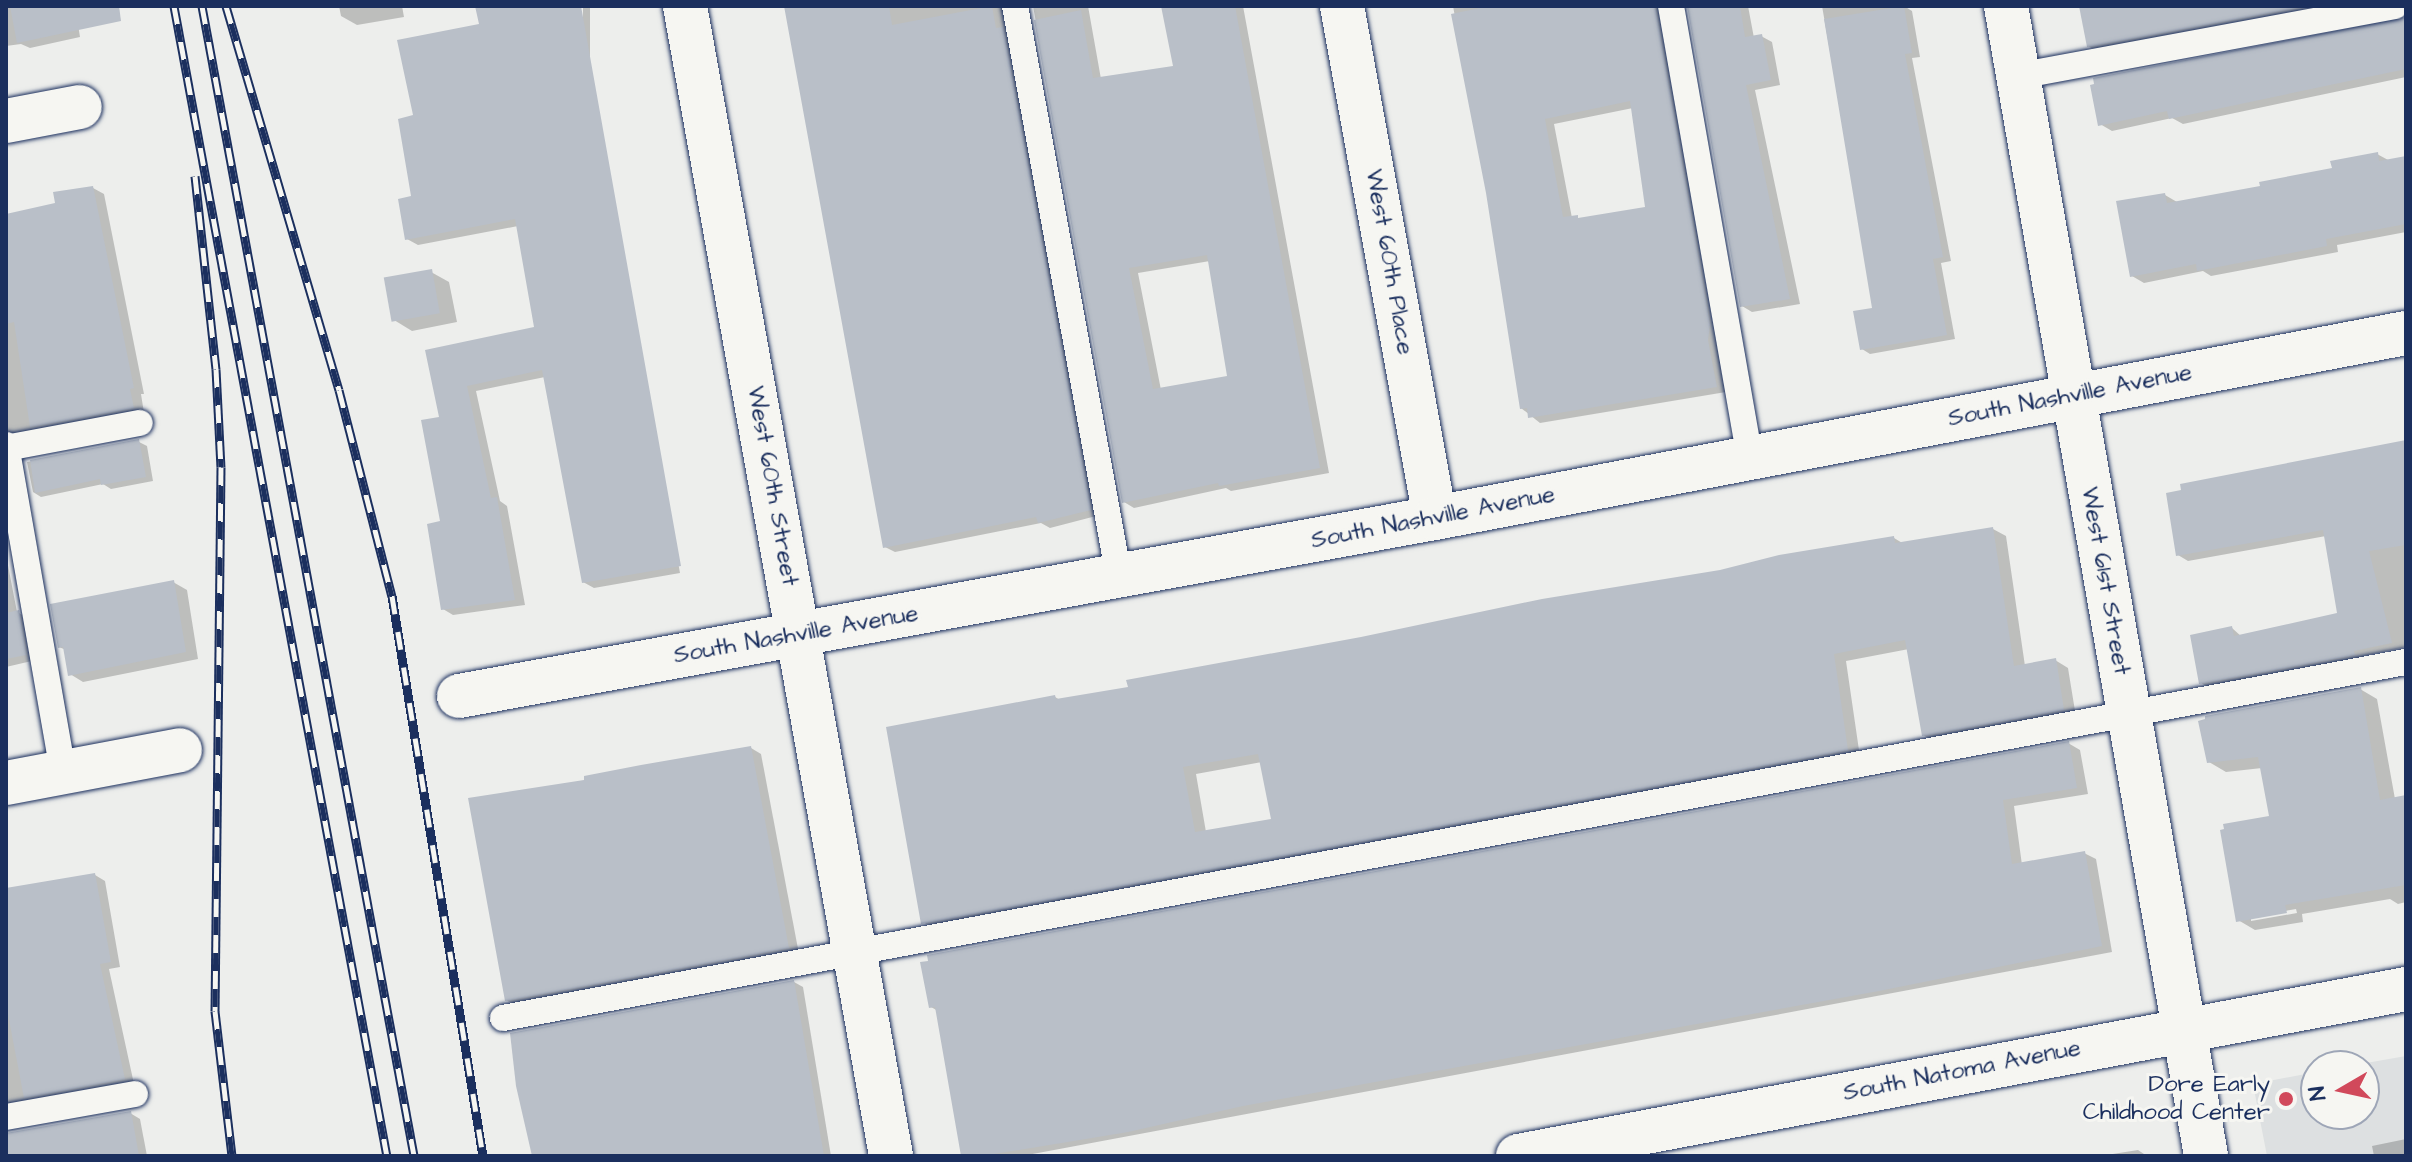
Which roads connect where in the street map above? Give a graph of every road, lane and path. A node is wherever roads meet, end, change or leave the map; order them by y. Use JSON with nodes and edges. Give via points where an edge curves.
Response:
{"nodes":[{"id":1,"x":685,"y":6,"type":"edge"},
{"id":2,"x":1015,"y":6,"type":"edge"},
{"id":3,"x":1342,"y":6,"type":"edge"},
{"id":4,"x":1671,"y":6,"type":"edge"},
{"id":5,"x":2006,"y":6,"type":"edge"},
{"id":6,"x":2395,"y":6,"type":"edge"},
{"id":7,"x":2018,"y":76,"type":"junction"},
{"id":8,"x":80,"y":107,"type":"dead end"},
{"id":9,"x":6,"y":121,"type":"edge"},
{"id":10,"x":2406,"y":333,"type":"edge"},
{"id":11,"x":2073,"y":395,"type":"junction"},
{"id":12,"x":140,"y":423,"type":"dead end"},
{"id":13,"x":6,"y":447,"type":"edge"},
{"id":14,"x":1750,"y":459,"type":"junction"},
{"id":15,"x":1435,"y":518,"type":"junction"},
{"id":16,"x":1119,"y":577,"type":"junction"},
{"id":17,"x":799,"y":634,"type":"junction"},
{"id":18,"x":2406,"y":662,"type":"edge"},
{"id":19,"x":459,"y":696,"type":"dead end"},
{"id":20,"x":2128,"y":715,"type":"junction"},
{"id":21,"x":180,"y":750,"type":"dead end"},
{"id":22,"x":63,"y":772,"type":"junction"},
{"id":23,"x":6,"y":783,"type":"edge"},
{"id":24,"x":855,"y":953,"type":"junction"},
{"id":25,"x":2406,"y":989,"type":"edge"},
{"id":26,"x":503,"y":1018,"type":"dead end"},
{"id":27,"x":2183,"y":1030,"type":"junction"},
{"id":28,"x":135,"y":1094,"type":"dead end"},
{"id":29,"x":6,"y":1117,"type":"edge"},
{"id":30,"x":891,"y":1156,"type":"edge"},
{"id":31,"x":1518,"y":1156,"type":"edge"},
{"id":32,"x":2206,"y":1156,"type":"edge"}],
"edges":[{"from":1,"to":17,"type":"street","name":"West 60th Street"},
{"from":2,"to":16,"type":"lane"},
{"from":3,"to":15,"type":"street","name":"West 60th Place"},
{"from":4,"to":14,"type":"lane"},
{"from":5,"to":7,"type":"street","name":"West 61st Street"},
{"from":6,"to":7,"type":"lane"},
{"from":7,"to":11,"type":"street","name":"West 61st Street"},
{"from":8,"to":9,"type":"street"},
{"from":10,"to":11,"type":"street","name":"South Nashville Avenue"},
{"from":11,"to":14,"type":"street","name":"South Nashville Avenue"},
{"from":11,"to":20,"type":"street","name":"West 61st Street"},
{"from":12,"to":13,"type":"lane"},
{"from":13,"to":22,"type":"lane"},
{"from":14,"to":15,"type":"street","name":"South Nashville Avenue"},
{"from":15,"to":16,"type":"street","name":"South Nashville Avenue"},
{"from":16,"to":17,"type":"street","name":"South Nashville Avenue"},
{"from":17,"to":19,"type":"street","name":"South Nashville Avenue"},
{"from":17,"to":24,"type":"street","name":"West 60th Street"},
{"from":18,"to":20,"type":"lane"},
{"from":20,"to":24,"type":"lane"},
{"from":20,"to":27,"type":"street","name":"West 61st Street"},
{"from":21,"to":22,"type":"street"},
{"from":22,"to":23,"type":"street"},
{"from":24,"to":26,"type":"lane"},
{"from":24,"to":30,"type":"street","name":"West 60th Street"},
{"from":25,"to":27,"type":"street","name":"South Natoma Avenue"},
{"from":27,"to":31,"type":"street","name":"South Natoma Avenue"},
{"from":27,"to":32,"type":"street","name":"West 61st Street"},
{"from":28,"to":29,"type":"lane"}]}
